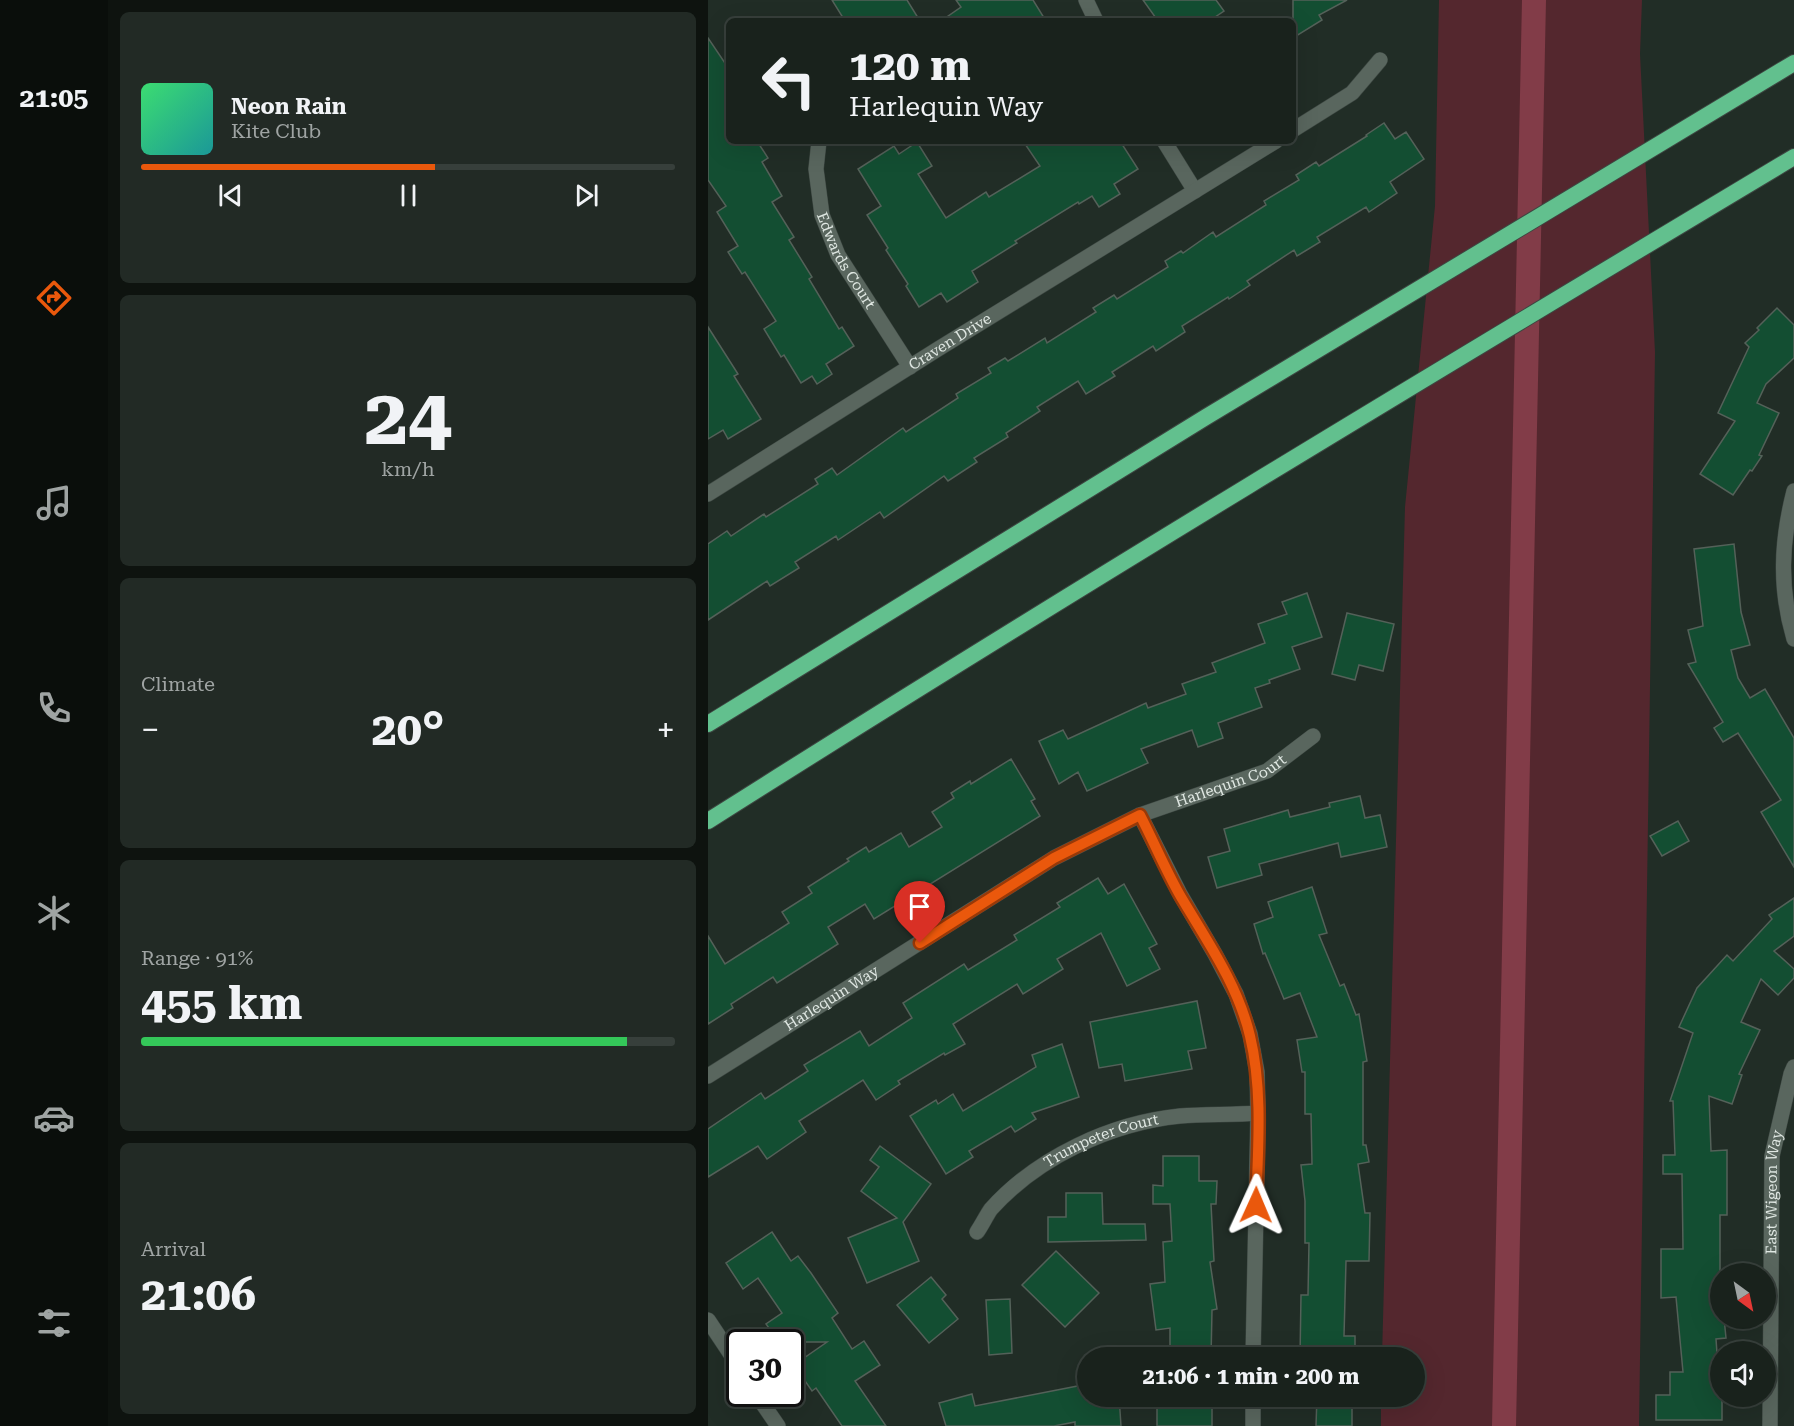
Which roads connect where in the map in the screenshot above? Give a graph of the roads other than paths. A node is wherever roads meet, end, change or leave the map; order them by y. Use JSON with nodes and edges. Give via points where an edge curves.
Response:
{"nodes":[{"id":1,"x":1086,"y":0,"type":"edge"},
{"id":2,"x":1095,"y":18,"type":"edge"},
{"id":3,"x":1380,"y":60,"type":"dead end"},
{"id":4,"x":1794,"y":63,"type":"edge"},
{"id":5,"x":1296,"y":128,"type":"edge"},
{"id":6,"x":819,"y":144,"type":"edge"},
{"id":7,"x":1166,"y":144,"type":"edge"},
{"id":8,"x":1271,"y":144,"type":"edge"},
{"id":9,"x":1794,"y":157,"type":"edge"},
{"id":10,"x":1195,"y":191,"type":"junction"},
{"id":11,"x":910,"y":367,"type":"junction"},
{"id":12,"x":1794,"y":491,"type":"edge"},
{"id":13,"x":708,"y":494,"type":"edge"},
{"id":14,"x":1794,"y":639,"type":"edge"},
{"id":15,"x":708,"y":724,"type":"edge"},
{"id":16,"x":1313,"y":736,"type":"dead end"},
{"id":17,"x":1140,"y":815,"type":"junction"},
{"id":18,"x":708,"y":821,"type":"edge"},
{"id":19,"x":1794,"y":1067,"type":"edge"},
{"id":20,"x":708,"y":1076,"type":"edge"},
{"id":21,"x":1258,"y":1113,"type":"junction"},
{"id":22,"x":977,"y":1232,"type":"dead end"},
{"id":23,"x":708,"y":1320,"type":"edge"},
{"id":24,"x":726,"y":1347,"type":"edge"},
{"id":25,"x":1253,"y":1347,"type":"edge"},
{"id":26,"x":765,"y":1407,"type":"edge"},
{"id":27,"x":1253,"y":1407,"type":"edge"},
{"id":28,"x":778,"y":1426,"type":"edge"},
{"id":29,"x":1253,"y":1426,"type":"edge"},
{"id":30,"x":1770,"y":1426,"type":"edge"}],
"edges":[{"from":1,"to":2,"type":"street"},
{"from":3,"to":5,"type":"street","via":[[1352,93]]},
{"from":4,"to":15,"type":"highway","via":[[1469,257]]},
{"from":6,"to":11,"type":"street","name":"Edwards Court","via":[[816,169],[822,215],[838,255]]},
{"from":7,"to":10,"type":"street"},
{"from":8,"to":10,"type":"street","name":"Craven Drive"},
{"from":9,"to":18,"type":"highway","via":[[1470,351]]},
{"from":10,"to":11,"type":"street","name":"Craven Drive"},
{"from":11,"to":13,"type":"street","name":"Craven Drive"},
{"from":12,"to":14,"type":"street","via":[[1786,522],[1782,568],[1786,612]]},
{"from":16,"to":17,"type":"street","name":"Harlequin Court","via":[[1267,771]]},
{"from":17,"to":20,"type":"street","name":"Harlequin Way","via":[[1054,858]]},
{"from":17,"to":21,"type":"street","via":[[1236,994],[1250,1035]]},
{"from":19,"to":30,"type":"street","name":"East Wigeon Way","via":[[1772,1156]]},
{"from":21,"to":22,"type":"street","name":"Trumpeter Court","via":[[1179,1116],[1128,1126],[1074,1148],[1019,1182],[990,1211]]},
{"from":21,"to":25,"type":"street"},
{"from":23,"to":24,"type":"street"},
{"from":26,"to":28,"type":"street"},
{"from":27,"to":29,"type":"street"}]}
